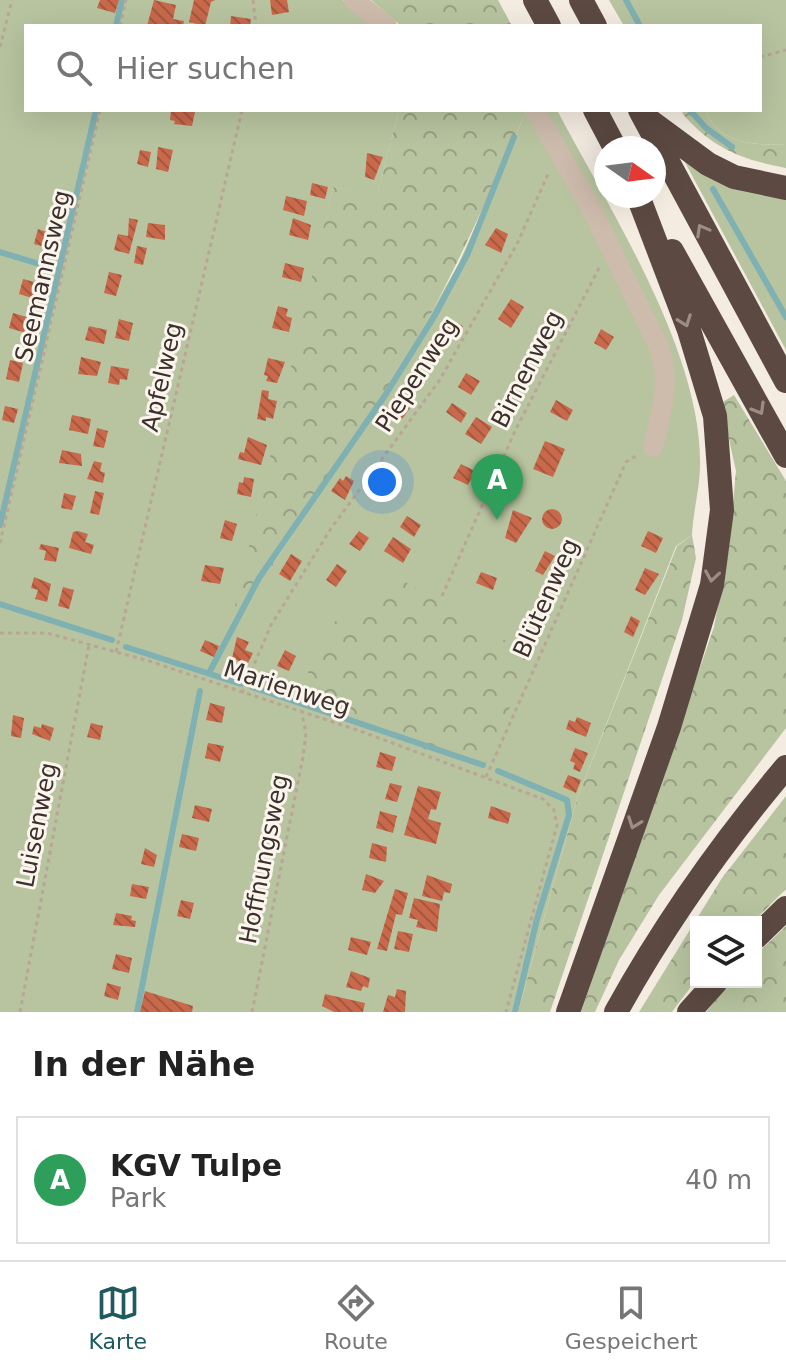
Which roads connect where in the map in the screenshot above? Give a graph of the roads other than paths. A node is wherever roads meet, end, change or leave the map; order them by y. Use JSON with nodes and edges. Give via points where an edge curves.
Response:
{"nodes":[{"id":1,"x":354,"y":0,"type":"edge"},
{"id":2,"x":535,"y":0,"type":"edge"},
{"id":3,"x":581,"y":0,"type":"edge"},
{"id":4,"x":384,"y":24,"type":"edge"},
{"id":5,"x":548,"y":24,"type":"edge"},
{"id":6,"x":594,"y":24,"type":"edge"},
{"id":7,"x":536,"y":112,"type":"edge"},
{"id":8,"x":596,"y":112,"type":"edge"},
{"id":9,"x":642,"y":113,"type":"edge"},
{"id":10,"x":609,"y":136,"type":"edge"},
{"id":11,"x":786,"y":188,"type":"edge"},
{"id":12,"x":644,"y":208,"type":"edge"},
{"id":13,"x":647,"y":208,"type":"edge"},
{"id":14,"x":786,"y":381,"type":"edge"},
{"id":15,"x":653,"y":447,"type":"road end"},
{"id":16,"x":786,"y":456,"type":"edge"},
{"id":17,"x":786,"y":767,"type":"edge"},
{"id":18,"x":786,"y":908,"type":"edge"},
{"id":19,"x":762,"y":931,"type":"edge"},
{"id":20,"x":711,"y":988,"type":"edge"},
{"id":21,"x":568,"y":1012,"type":"edge"},
{"id":22,"x":616,"y":1012,"type":"edge"},
{"id":23,"x":689,"y":1012,"type":"edge"}],
"edges":[{"from":1,"to":4,"type":"street"},
{"from":2,"to":5,"type":"highway"},
{"from":3,"to":6,"type":"highway"},
{"from":7,"to":15,"type":"street","via":[[610,248],[666,367],[665,402]]},
{"from":8,"to":10,"type":"highway"},
{"from":9,"to":11,"type":"highway","via":[[708,164],[734,177]]},
{"from":14,"to":9,"type":"highway","one_way":true},
{"from":12,"to":21,"type":"highway","one_way":true,"via":[[715,416],[722,510],[712,585],[669,727]]},
{"from":13,"to":16,"type":"highway","one_way":true},
{"from":17,"to":22,"type":"highway","via":[[714,858]]},
{"from":18,"to":19,"type":"highway"},
{"from":20,"to":23,"type":"highway"}]}
